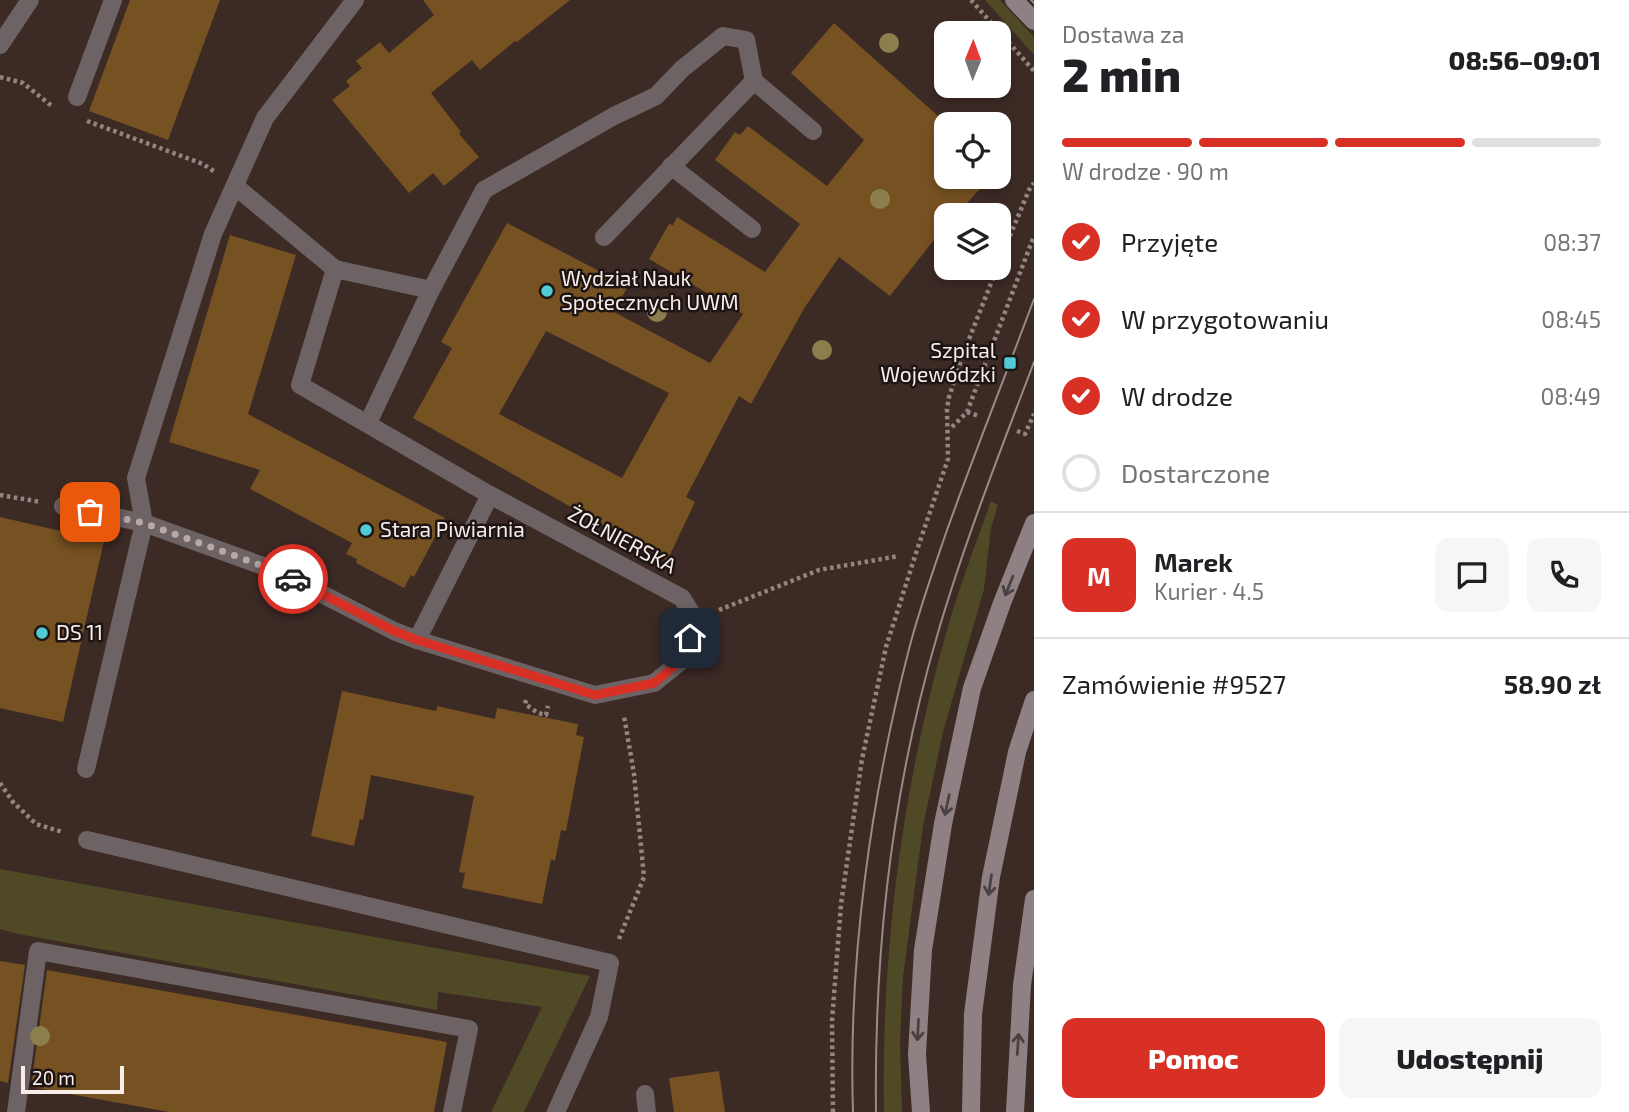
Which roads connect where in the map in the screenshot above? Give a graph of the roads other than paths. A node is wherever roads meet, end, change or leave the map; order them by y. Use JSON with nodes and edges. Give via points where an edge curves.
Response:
{"nodes":[{"id":1,"x":30,"y":0,"type":"edge"},
{"id":2,"x":113,"y":0,"type":"edge"},
{"id":3,"x":355,"y":0,"type":"edge"},
{"id":4,"x":1014,"y":0,"type":"edge"},
{"id":5,"x":1034,"y":20,"type":"edge"},
{"id":6,"x":0,"y":45,"type":"edge"},
{"id":7,"x":754,"y":81,"type":"junction"},
{"id":8,"x":77,"y":97,"type":"dead end"},
{"id":9,"x":813,"y":131,"type":"dead end"},
{"id":10,"x":671,"y":166,"type":"junction"},
{"id":11,"x":235,"y":186,"type":"junction"},
{"id":12,"x":752,"y":229,"type":"dead end"},
{"id":13,"x":604,"y":237,"type":"dead end"},
{"id":14,"x":335,"y":269,"type":"junction"},
{"id":15,"x":431,"y":290,"type":"junction"},
{"id":16,"x":368,"y":423,"type":"junction"},
{"id":17,"x":489,"y":495,"type":"junction"},
{"id":18,"x":64,"y":506,"type":"dead end"},
{"id":19,"x":144,"y":523,"type":"junction"},
{"id":20,"x":1034,"y":523,"type":"edge"},
{"id":21,"x":417,"y":640,"type":"junction"},
{"id":22,"x":1034,"y":700,"type":"edge"},
{"id":23,"x":86,"y":769,"type":"dead end"},
{"id":24,"x":87,"y":840,"type":"road end"},
{"id":25,"x":1034,"y":898,"type":"edge"},
{"id":26,"x":645,"y":1094,"type":"dead end"},
{"id":27,"x":16,"y":1112,"type":"edge"},
{"id":28,"x":452,"y":1112,"type":"edge"},
{"id":29,"x":556,"y":1112,"type":"edge"},
{"id":30,"x":648,"y":1112,"type":"edge"},
{"id":31,"x":921,"y":1112,"type":"edge"},
{"id":32,"x":971,"y":1112,"type":"edge"},
{"id":33,"x":1015,"y":1112,"type":"edge"}],
"edges":[{"from":1,"to":6,"type":"lane"},
{"from":2,"to":8,"type":"lane"},
{"from":3,"to":11,"type":"lane","via":[[265,118]]},
{"from":4,"to":5,"type":"street"},
{"from":7,"to":9,"type":"lane"},
{"from":7,"to":10,"type":"lane"},
{"from":7,"to":15,"type":"lane","via":[[746,40],[723,36],[656,96],[484,190]]},
{"from":10,"to":12,"type":"lane"},
{"from":10,"to":13,"type":"lane"},
{"from":11,"to":14,"type":"lane"},
{"from":11,"to":19,"type":"lane","via":[[213,234],[136,478]]},
{"from":14,"to":15,"type":"lane"},
{"from":14,"to":16,"type":"lane","name":"ŻOŁNIERSKA","via":[[300,385]]},
{"from":15,"to":16,"type":"lane"},
{"from":16,"to":17,"type":"lane","name":"ŻOŁNIERSKA"},
{"from":17,"to":21,"type":"lane"},
{"from":17,"to":21,"type":"lane","name":"ŻOŁNIERSKA","via":[[682,598],[695,619],[685,657],[654,683],[595,695]]},
{"from":18,"to":19,"type":"lane"},
{"from":19,"to":21,"type":"lane","via":[[277,571]]},
{"from":19,"to":23,"type":"lane"},
{"from":20,"to":31,"type":"street","one_way":true,"via":[[972,688],[943,824],[923,950],[917,1054]]},
{"from":22,"to":32,"type":"street","one_way":true,"via":[[1017,752],[991,877],[973,1014]]},
{"from":24,"to":29,"type":"lane","via":[[610,963],[599,1017]]},
{"from":33,"to":25,"type":"street","one_way":true,"via":[[1022,985]]},
{"from":26,"to":30,"type":"lane"},
{"from":27,"to":28,"type":"lane","via":[[38,951],[469,1030]]}]}
